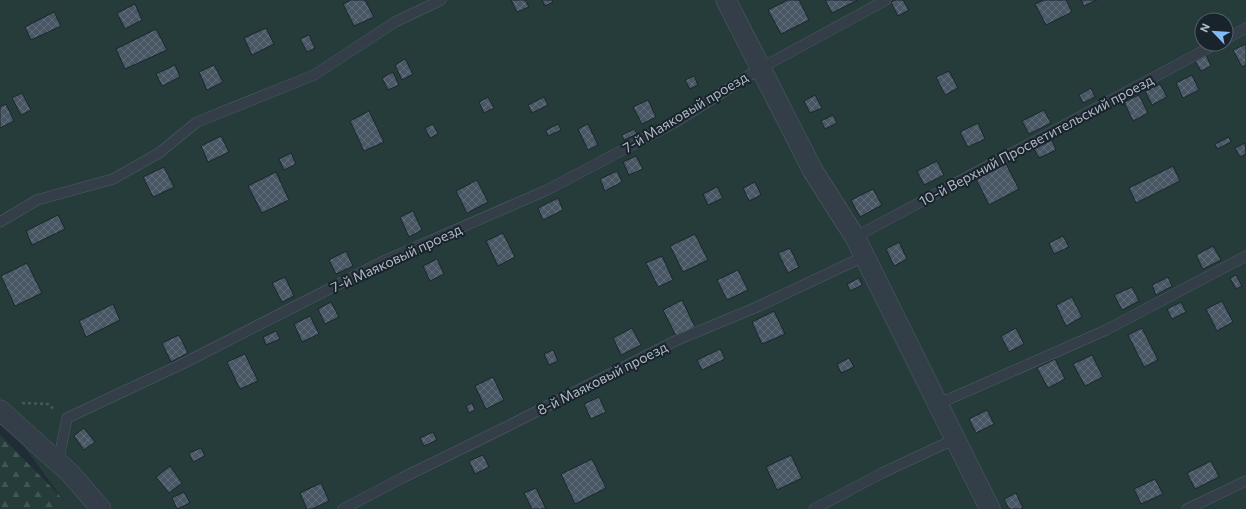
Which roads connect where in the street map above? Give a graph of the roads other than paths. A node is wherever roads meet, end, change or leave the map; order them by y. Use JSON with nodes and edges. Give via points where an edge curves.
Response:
{"nodes":[{"id":1,"x":441,"y":0,"type":"edge"},
{"id":2,"x":726,"y":0,"type":"edge"},
{"id":3,"x":886,"y":0,"type":"edge"},
{"id":4,"x":1246,"y":28,"type":"edge"},
{"id":5,"x":1234,"y":35,"type":"edge"},
{"id":6,"x":1201,"y":52,"type":"edge"},
{"id":7,"x":761,"y":68,"type":"junction"},
{"id":8,"x":0,"y":222,"type":"edge"},
{"id":9,"x":855,"y":237,"type":"junction"},
{"id":10,"x":865,"y":256,"type":"junction"},
{"id":11,"x":1246,"y":256,"type":"edge"},
{"id":12,"x":938,"y":404,"type":"junction"},
{"id":13,"x":8,"y":406,"type":"edge"},
{"id":14,"x":956,"y":439,"type":"junction"},
{"id":15,"x":58,"y":463,"type":"junction"},
{"id":16,"x":1246,"y":481,"type":"edge"},
{"id":17,"x":101,"y":509,"type":"edge"},
{"id":18,"x":343,"y":509,"type":"edge"},
{"id":19,"x":814,"y":509,"type":"edge"},
{"id":20,"x":990,"y":509,"type":"edge"},
{"id":21,"x":1187,"y":509,"type":"edge"}],
"edges":[{"from":1,"to":8,"type":"lane","via":[[395,22],[314,75],[197,122],[159,153],[113,179],[37,200]]},
{"from":2,"to":7,"type":"street"},
{"from":3,"to":7,"type":"lane","name":"7-й Маяковый проезд"},
{"from":4,"to":5,"type":"lane"},
{"from":6,"to":9,"type":"lane","name":"10-й Верхний Просветительский проезд"},
{"from":7,"to":9,"type":"street","via":[[813,171]]},
{"from":7,"to":15,"type":"lane","name":"7-й Маяковый проезд","via":[[674,123],[547,190],[384,261],[182,364],[67,418]]},
{"from":9,"to":10,"type":"street"},
{"from":10,"to":12,"type":"street"},
{"from":10,"to":18,"type":"lane","name":"8-й Маяковый проезд","via":[[757,307],[675,341]]},
{"from":11,"to":12,"type":"lane","via":[[1106,330]]},
{"from":12,"to":14,"type":"street"},
{"from":13,"to":15,"type":"street"},
{"from":14,"to":19,"type":"lane","via":[[882,473]]},
{"from":14,"to":20,"type":"street"},
{"from":15,"to":17,"type":"street"},
{"from":16,"to":21,"type":"lane"}]}
